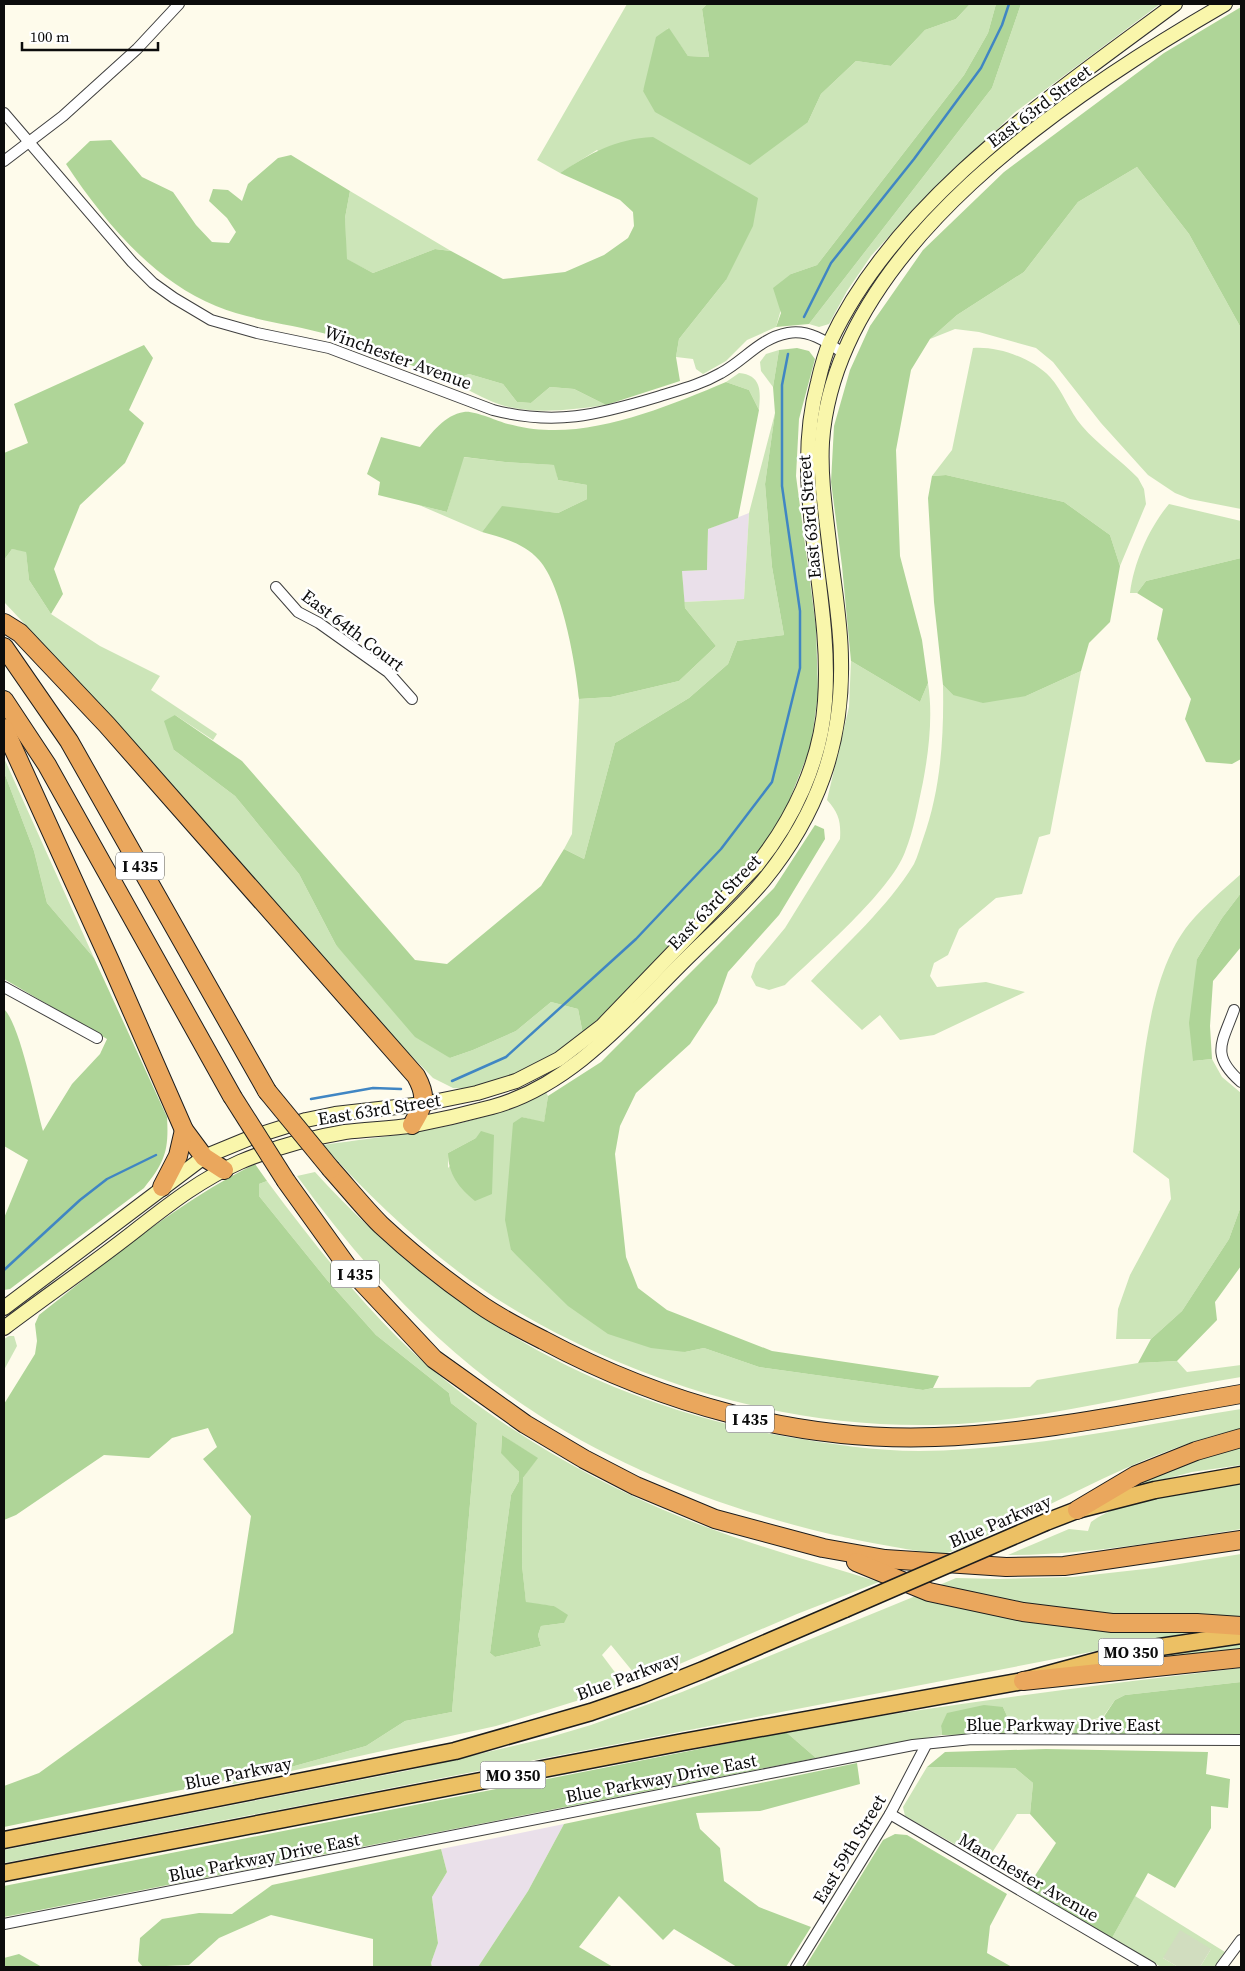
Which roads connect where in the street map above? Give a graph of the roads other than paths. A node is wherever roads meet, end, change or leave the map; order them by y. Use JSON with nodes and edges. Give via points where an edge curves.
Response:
{"nodes":[{"id":1,"x":179,"y":4,"type":"edge"},
{"id":2,"x":1175,"y":4,"type":"edge"},
{"id":3,"x":1225,"y":4,"type":"edge"},
{"id":4,"x":4,"y":114,"type":"edge"},
{"id":5,"x":28,"y":142,"type":"junction"},
{"id":6,"x":4,"y":161,"type":"edge"},
{"id":7,"x":830,"y":344,"type":"junction"},
{"id":8,"x":844,"y":353,"type":"junction"},
{"id":9,"x":276,"y":587,"type":"dead end"},
{"id":10,"x":4,"y":623,"type":"edge"},
{"id":11,"x":4,"y":647,"type":"edge"},
{"id":12,"x":412,"y":699,"type":"dead end"},
{"id":13,"x":4,"y":700,"type":"edge"},
{"id":14,"x":4,"y":728,"type":"edge"},
{"id":15,"x":4,"y":986,"type":"edge"},
{"id":16,"x":1234,"y":1010,"type":"dead end"},
{"id":17,"x":97,"y":1038,"type":"dead end"},
{"id":18,"x":1241,"y":1082,"type":"edge"},
{"id":19,"x":423,"y":1104,"type":"junction"},
{"id":20,"x":412,"y":1125,"type":"junction"},
{"id":21,"x":184,"y":1130,"type":"junction"},
{"id":22,"x":204,"y":1157,"type":"junction"},
{"id":23,"x":224,"y":1170,"type":"junction"},
{"id":24,"x":162,"y":1187,"type":"junction"},
{"id":25,"x":4,"y":1308,"type":"edge"},
{"id":26,"x":6,"y":1321,"type":"edge"},
{"id":27,"x":1241,"y":1394,"type":"edge"},
{"id":28,"x":1241,"y":1438,"type":"edge"},
{"id":29,"x":1241,"y":1475,"type":"edge"},
{"id":30,"x":1077,"y":1510,"type":"junction"},
{"id":31,"x":1241,"y":1540,"type":"edge"},
{"id":32,"x":823,"y":1548,"type":"junction"},
{"id":33,"x":1241,"y":1626,"type":"edge"},
{"id":34,"x":1241,"y":1635,"type":"edge"},
{"id":35,"x":1241,"y":1658,"type":"edge"},
{"id":36,"x":1023,"y":1681,"type":"junction"},
{"id":37,"x":1241,"y":1740,"type":"edge"},
{"id":38,"x":926,"y":1745,"type":"junction"},
{"id":39,"x":890,"y":1814,"type":"junction"},
{"id":40,"x":4,"y":1840,"type":"edge"},
{"id":41,"x":4,"y":1873,"type":"edge"},
{"id":42,"x":4,"y":1924,"type":"edge"},
{"id":43,"x":1241,"y":1940,"type":"edge"},
{"id":44,"x":796,"y":1967,"type":"edge"},
{"id":45,"x":1151,"y":1967,"type":"edge"},
{"id":46,"x":1221,"y":1967,"type":"edge"}],
"edges":[{"from":1,"to":5,"type":"street","via":[[137,49],[63,116]]},
{"from":2,"to":7,"type":"main road","name":"East 63rd Street","via":[[990,146],[940,193],[884,257],[855,298]]},
{"from":3,"to":8,"type":"main road","name":"East 63rd Street","via":[[1163,39],[1028,134],[957,198],[904,253],[871,301]]},
{"from":4,"to":5,"type":"street","name":"Winchester Avenue"},
{"from":5,"to":6,"type":"street"},
{"from":5,"to":7,"type":"street","name":"Winchester Avenue","via":[[132,262],[153,283],[198,314],[257,333],[329,348],[493,410],[542,419],[572,418],[610,411],[704,382],[725,371],[766,340],[788,333],[802,332]]},
{"from":7,"to":8,"type":"street","name":"Winchester Avenue"},
{"from":7,"to":19,"type":"main road","name":"East 63rd Street","via":[[813,401],[806,455],[824,622],[825,703],[815,758],[792,816],[756,866],[602,1026],[582,1042],[559,1059],[516,1081],[477,1094]]},
{"from":8,"to":20,"type":"main road","name":"East 63rd Street","via":[[834,377],[825,418],[822,473],[842,658],[840,707],[830,761],[817,796],[794,839],[762,884],[575,1066],[533,1091],[496,1106]]},
{"from":9,"to":12,"type":"street","name":"East 64th Court","via":[[298,612],[388,672]]},
{"from":10,"to":19,"type":"highway","via":[[20,633],[107,724],[397,1053],[420,1083]]},
{"from":11,"to":27,"type":"highway","number":"I 435","bridge":true,"via":[[69,741],[267,1091],[381,1224],[480,1304],[578,1359],[635,1384],[749,1419],[876,1437],[936,1437],[1035,1429]]},
{"from":13,"to":32,"type":"highway","number":"I 435","bridge":true,"via":[[47,765],[232,1096],[286,1181],[347,1266],[434,1359],[525,1424],[636,1486],[715,1519]]},
{"from":14,"to":21,"type":"highway"},
{"from":15,"to":17,"type":"street"},
{"from":16,"to":18,"type":"street","via":[[1220,1048],[1222,1061]]},
{"from":19,"to":20,"type":"highway"},
{"from":19,"to":22,"type":"main road","name":"East 63rd Street","via":[[306,1120]]},
{"from":20,"to":23,"type":"main road","name":"East 63rd Street","via":[[310,1139],[266,1152]]},
{"from":21,"to":22,"type":"highway"},
{"from":21,"to":24,"type":"highway","via":[[178,1156]]},
{"from":22,"to":23,"type":"highway"},
{"from":22,"to":24,"type":"main road","name":"East 63rd Street"},
{"from":23,"to":26,"type":"main road","name":"East 63rd Street","via":[[173,1200],[140,1227]]},
{"from":24,"to":25,"type":"main road","name":"East 63rd Street"},
{"from":28,"to":30,"type":"highway","via":[[1136,1474]]},
{"from":29,"to":30,"type":"highway","name":"Blue Parkway","number":"MO 350","via":[[1155,1490]]},
{"from":30,"to":40,"type":"highway","name":"Blue Parkway","number":"MO 350","bridge":true,"via":[[703,1670],[591,1712],[464,1748]]},
{"from":31,"to":32,"type":"highway","number":"I 435","via":[[1064,1566],[1006,1567],[920,1562]]},
{"from":32,"to":33,"type":"highway","via":[[929,1592],[1023,1612],[1112,1623]]},
{"from":34,"to":36,"type":"highway","number":"MO 350","via":[[1133,1651]]},
{"from":35,"to":36,"type":"highway"},
{"from":36,"to":41,"type":"highway","number":"MO 350","via":[[683,1742]]},
{"from":37,"to":38,"type":"street","name":"Blue Parkway Drive East","via":[[972,1739]]},
{"from":38,"to":39,"type":"street","name":"East 59th Street"},
{"from":38,"to":42,"type":"street","name":"Blue Parkway Drive East","via":[[884,1750]]},
{"from":39,"to":44,"type":"street","name":"East 59th Street"},
{"from":39,"to":45,"type":"street","name":"Manchester Avenue"},
{"from":43,"to":46,"type":"street"}]}
